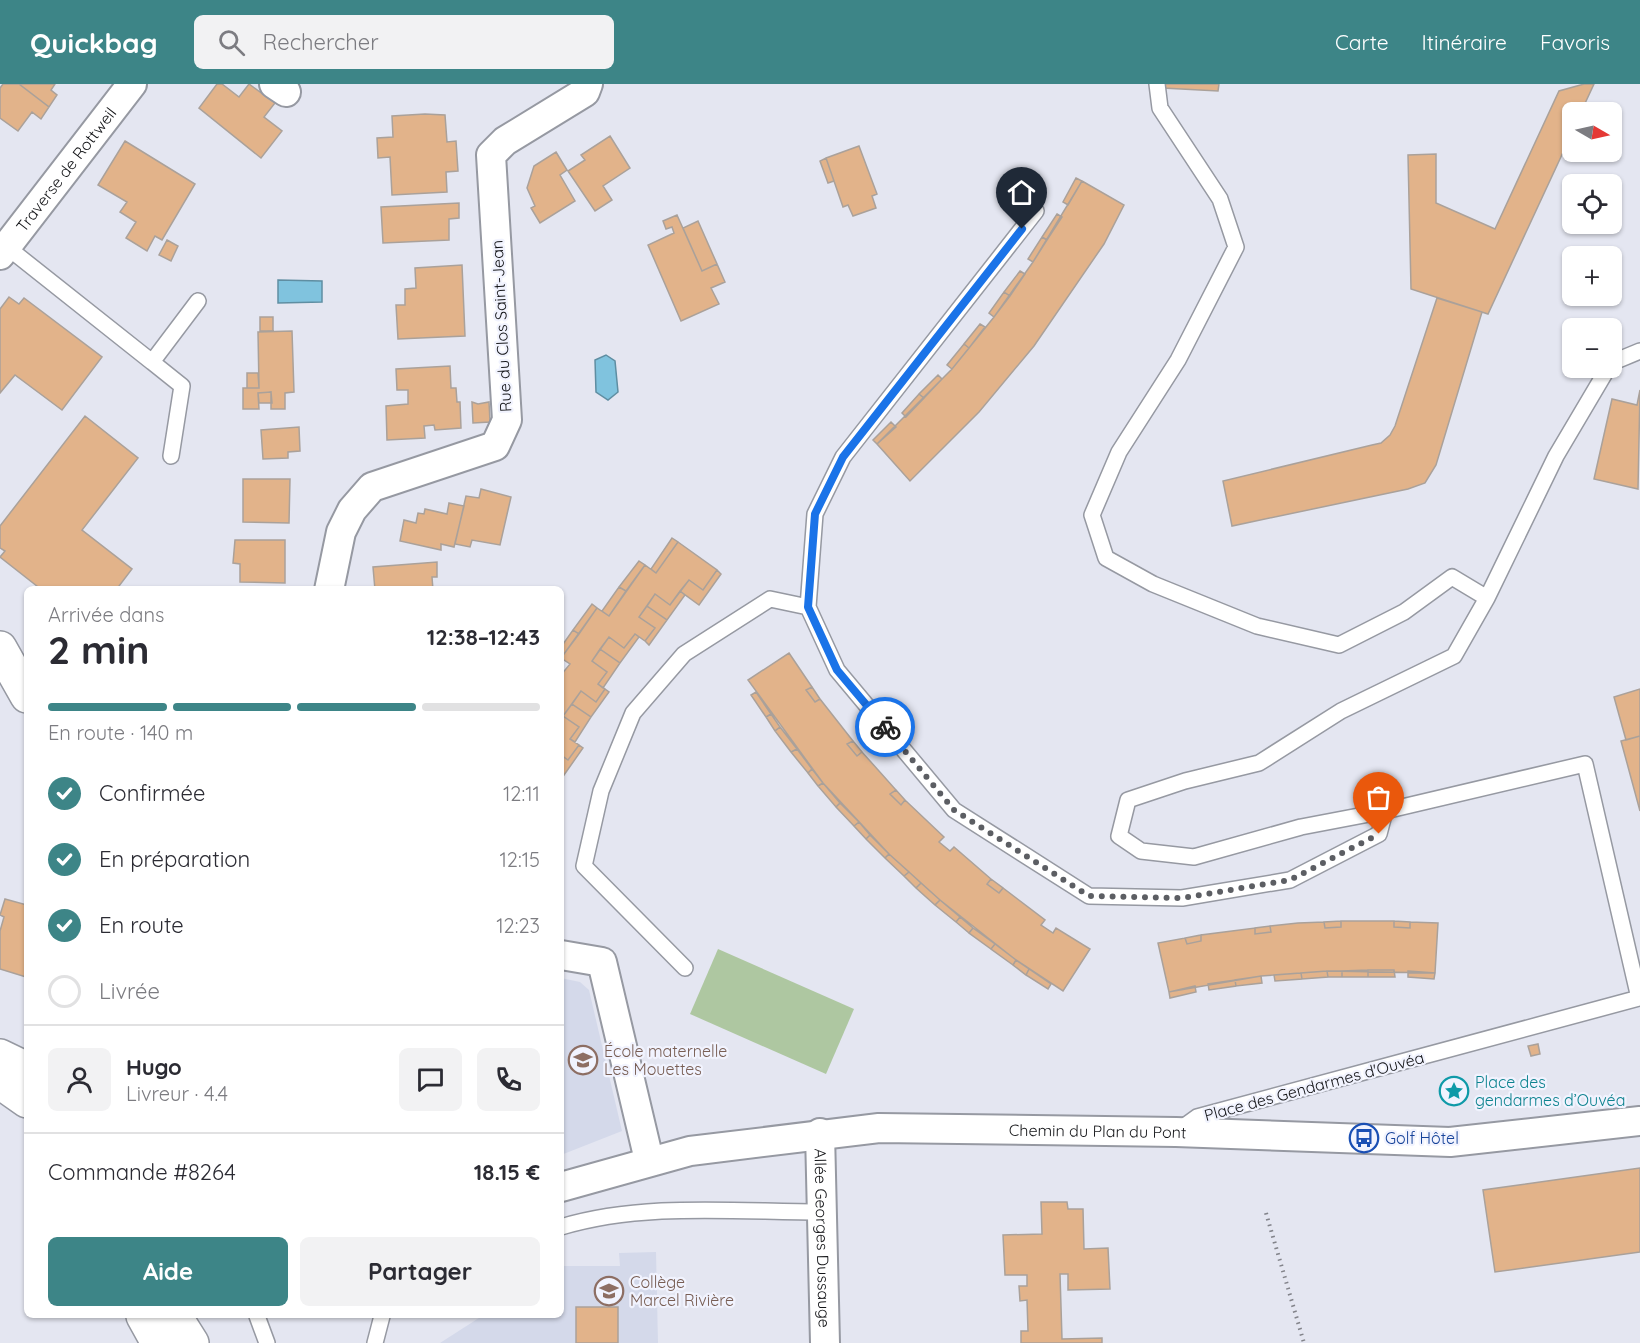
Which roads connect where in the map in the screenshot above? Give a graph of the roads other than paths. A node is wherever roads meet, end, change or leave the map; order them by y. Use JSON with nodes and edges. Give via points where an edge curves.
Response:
{"nodes":[{"id":1,"x":132,"y":84,"type":"edge"},
{"id":2,"x":588,"y":84,"type":"edge"},
{"id":3,"x":1157,"y":84,"type":"edge"},
{"id":4,"x":1036,"y":211,"type":"dead end"},
{"id":5,"x":3,"y":251,"type":"edge"},
{"id":6,"x":198,"y":301,"type":"dead end"},
{"id":7,"x":1640,"y":351,"type":"edge"},
{"id":8,"x":1622,"y":358,"type":"edge"},
{"id":9,"x":152,"y":362,"type":"junction"},
{"id":10,"x":1602,"y":378,"type":"edge"},
{"id":11,"x":171,"y":456,"type":"dead end"},
{"id":12,"x":330,"y":586,"type":"edge"},
{"id":13,"x":1487,"y":598,"type":"junction"},
{"id":14,"x":808,"y":607,"type":"junction"},
{"id":15,"x":0,"y":648,"type":"edge"},
{"id":16,"x":24,"y":691,"type":"edge"},
{"id":17,"x":1385,"y":811,"type":"junction"},
{"id":18,"x":564,"y":956,"type":"edge"},
{"id":19,"x":685,"y":968,"type":"dead end"},
{"id":20,"x":0,"y":1056,"type":"edge"},
{"id":21,"x":24,"y":1068,"type":"edge"},
{"id":22,"x":0,"y":1082,"type":"edge"},
{"id":23,"x":24,"y":1099,"type":"edge"},
{"id":24,"x":1640,"y":1121,"type":"edge"},
{"id":25,"x":1176,"y":1132,"type":"junction"},
{"id":26,"x":820,"y":1133,"type":"junction"},
{"id":27,"x":649,"y":1160,"type":"junction"},
{"id":28,"x":564,"y":1186,"type":"edge"},
{"id":29,"x":822,"y":1212,"type":"junction"},
{"id":30,"x":564,"y":1226,"type":"edge"},
{"id":31,"x":145,"y":1318,"type":"edge"},
{"id":32,"x":177,"y":1318,"type":"edge"},
{"id":33,"x":258,"y":1318,"type":"edge"},
{"id":34,"x":381,"y":1318,"type":"edge"},
{"id":35,"x":158,"y":1343,"type":"edge"},
{"id":36,"x":192,"y":1343,"type":"edge"},
{"id":37,"x":267,"y":1343,"type":"edge"},
{"id":38,"x":375,"y":1343,"type":"edge"},
{"id":39,"x":825,"y":1343,"type":"edge"}],
"edges":[{"from":1,"to":5,"type":"street","name":"Traverse de Rottweil"},
{"from":2,"to":12,"type":"street","name":"Rue du Clos Saint-Jean","via":[[585,92],[505,141],[491,155],[507,420],[495,446],[372,487],[352,510],[341,532]]},
{"from":3,"to":13,"type":"lane","via":[[1160,108],[1220,199],[1236,247],[1178,360],[1119,452],[1096,504],[1092,515],[1106,558],[1153,584],[1257,626],[1339,645],[1404,612],[1452,577]]},
{"from":4,"to":14,"type":"lane","via":[[843,457],[815,514]]},
{"from":5,"to":9,"type":"lane"},
{"from":6,"to":9,"type":"lane"},
{"from":7,"to":8,"type":"lane"},
{"from":9,"to":11,"type":"lane","via":[[182,386]]},
{"from":10,"to":13,"type":"lane","via":[[1556,456]]},
{"from":13,"to":17,"type":"lane","via":[[1454,656],[1341,711],[1259,763],[1128,800],[1119,836],[1141,851],[1194,857],[1301,827]]},
{"from":14,"to":17,"type":"lane","via":[[837,670],[954,810],[1089,896],[1182,898],[1290,880],[1379,834]]},
{"from":14,"to":19,"type":"lane","via":[[770,599],[684,654],[633,713],[601,791],[584,866]]},
{"from":15,"to":16,"type":"main road"},
{"from":17,"to":25,"type":"lane","name":"Place des Gendarmes d'Ouvéa","via":[[1586,764],[1640,998],[1197,1117]]},
{"from":18,"to":27,"type":"street","via":[[602,962]]},
{"from":20,"to":21,"type":"main road"},
{"from":22,"to":23,"type":"main road"},
{"from":24,"to":25,"type":"street","name":"Chemin du Plan du Pont","via":[[1450,1142]]},
{"from":25,"to":26,"type":"street","name":"Chemin du Plan du Pont","via":[[879,1128]]},
{"from":26,"to":27,"type":"street","name":"Chemin du Plan du Pont","via":[[690,1150]]},
{"from":26,"to":29,"type":"street","name":"Allée Georges Dussauge"},
{"from":27,"to":28,"type":"street","name":"Chemin du Plan du Pont"},
{"from":29,"to":30,"type":"lane","via":[[631,1214]]},
{"from":29,"to":39,"type":"street","name":"Allée Georges Dussauge"},
{"from":31,"to":35,"type":"main road"},
{"from":32,"to":36,"type":"main road"},
{"from":33,"to":37,"type":"lane"},
{"from":34,"to":38,"type":"lane"}]}
